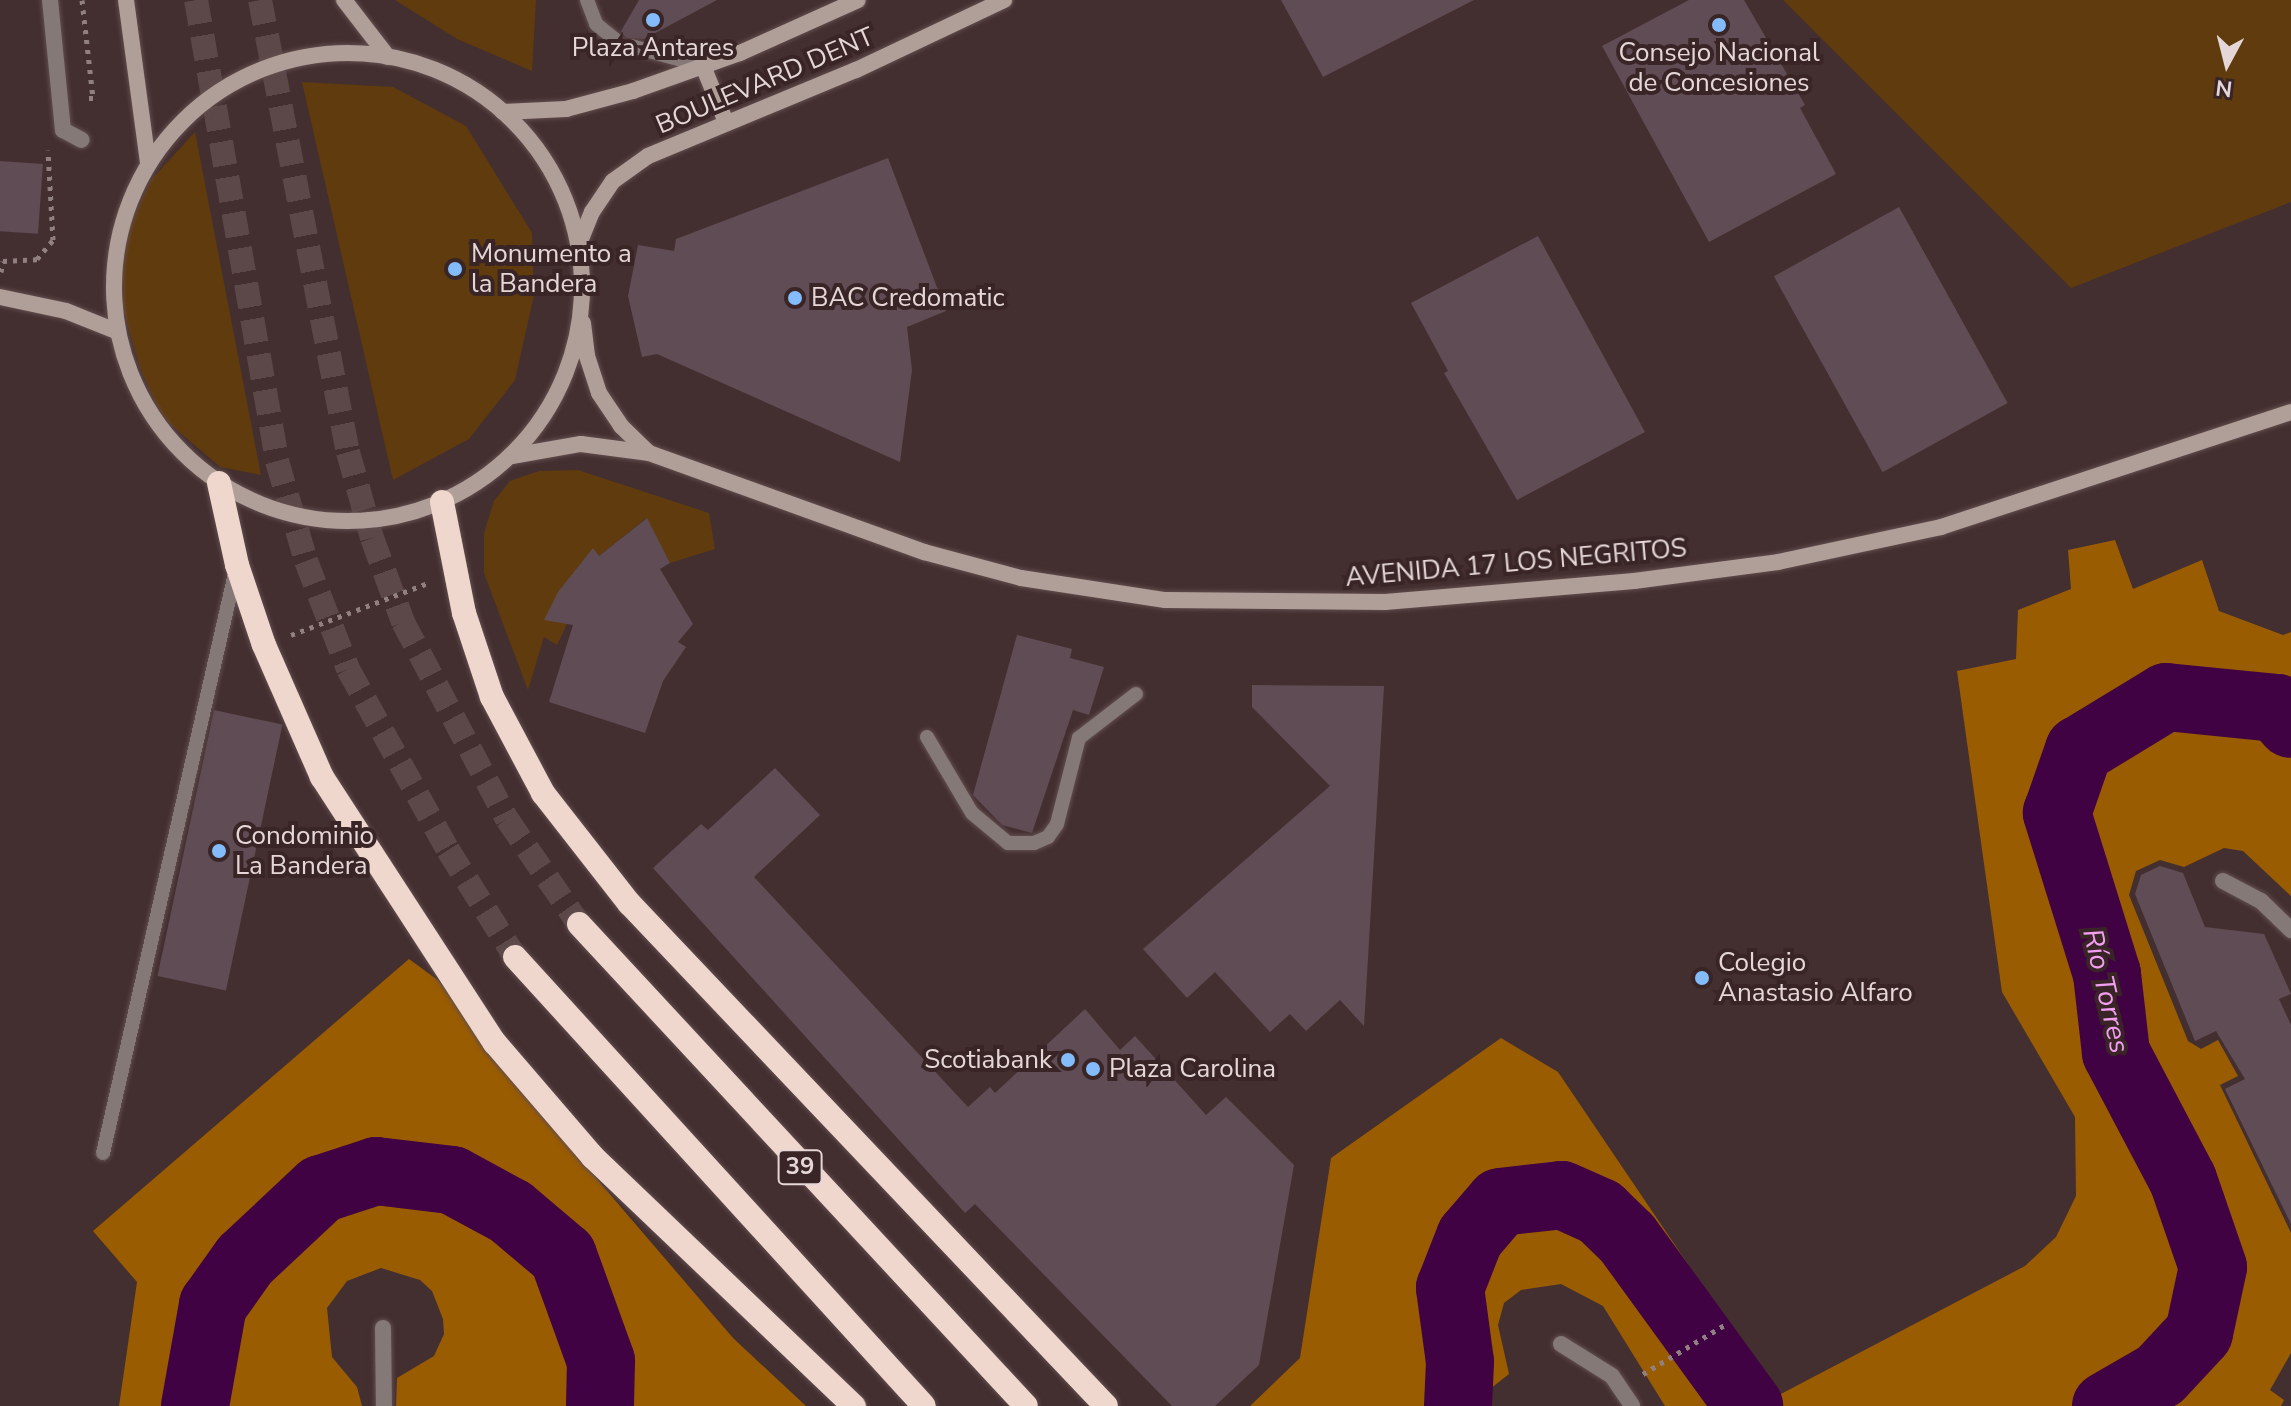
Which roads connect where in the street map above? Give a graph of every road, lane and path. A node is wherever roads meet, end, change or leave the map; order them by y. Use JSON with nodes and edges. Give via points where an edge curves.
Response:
{"nodes":[{"id":1,"x":50,"y":0,"type":"edge"},
{"id":2,"x":126,"y":0,"type":"edge"},
{"id":3,"x":344,"y":0,"type":"edge"},
{"id":4,"x":587,"y":0,"type":"edge"},
{"id":5,"x":858,"y":0,"type":"edge"},
{"id":6,"x":1004,"y":0,"type":"edge"},
{"id":7,"x":616,"y":40,"type":"dead end"},
{"id":8,"x":631,"y":46,"type":"dead end"},
{"id":9,"x":388,"y":57,"type":"junction"},
{"id":10,"x":703,"y":66,"type":"junction"},
{"id":11,"x":503,"y":112,"type":"junction"},
{"id":12,"x":726,"y":122,"type":"junction"},
{"id":13,"x":82,"y":140,"type":"dead end"},
{"id":14,"x":48,"y":148,"type":"dead end"},
{"id":15,"x":148,"y":163,"type":"junction"},
{"id":16,"x":579,"y":244,"type":"junction"},
{"id":17,"x":1,"y":276,"type":"edge"},
{"id":18,"x":0,"y":297,"type":"edge"},
{"id":19,"x":583,"y":317,"type":"junction"},
{"id":20,"x":116,"y":331,"type":"junction"},
{"id":21,"x":2291,"y":412,"type":"edge"},
{"id":22,"x":649,"y":453,"type":"junction"},
{"id":23,"x":512,"y":456,"type":"junction"},
{"id":24,"x":219,"y":483,"type":"junction"},
{"id":25,"x":442,"y":502,"type":"junction"},
{"id":26,"x":237,"y":565,"type":"junction"},
{"id":27,"x":456,"y":572,"type":"junction"},
{"id":28,"x":264,"y":645,"type":"junction"},
{"id":29,"x":1136,"y":694,"type":"dead end"},
{"id":30,"x":927,"y":737,"type":"dead end"},
{"id":31,"x":2223,"y":881,"type":"dead end"},
{"id":32,"x":579,"y":924,"type":"tunnel mouth"},
{"id":33,"x":2291,"y":930,"type":"edge"},
{"id":34,"x":515,"y":957,"type":"tunnel mouth"},
{"id":35,"x":103,"y":1153,"type":"dead end"},
{"id":36,"x":1728,"y":1323,"type":"dead end"},
{"id":37,"x":383,"y":1328,"type":"dead end"},
{"id":38,"x":1561,"y":1344,"type":"dead end"},
{"id":39,"x":1637,"y":1377,"type":"dead end"},
{"id":40,"x":384,"y":1406,"type":"edge"},
{"id":41,"x":854,"y":1406,"type":"edge"},
{"id":42,"x":924,"y":1406,"type":"edge"},
{"id":43,"x":1026,"y":1406,"type":"edge"},
{"id":44,"x":1106,"y":1406,"type":"edge"},
{"id":45,"x":1632,"y":1406,"type":"edge"}],
"edges":[{"from":1,"to":13,"type":"street","via":[[63,130]]},
{"from":2,"to":15,"type":"street"},
{"from":3,"to":9,"type":"street"},
{"from":4,"to":7,"type":"lane","via":[[596,24]]},
{"from":5,"to":10,"type":"street","name":"BOULEVARD DENT"},
{"from":6,"to":12,"type":"street","name":"BOULEVARD DENT","via":[[856,70]]},
{"from":8,"to":10,"type":"lane"},
{"from":9,"to":11,"type":"street","via":[[449,76]]},
{"from":9,"to":15,"type":"street","via":[[318,55],[251,74],[193,111]]},
{"from":10,"to":11,"type":"street","name":"BOULEVARD DENT","via":[[566,109]]},
{"from":10,"to":12,"type":"street"},
{"from":11,"to":16,"type":"street","via":[[538,150],[564,194]]},
{"from":12,"to":16,"type":"street","name":"BOULEVARD DENT","via":[[648,156],[613,181]]},
{"from":14,"to":17,"type":"path","via":[[53,240],[37,259],[3,261]]},
{"from":15,"to":20,"type":"street","via":[[128,202],[116,245]]},
{"from":16,"to":19,"type":"street","name":"AVENIDA 17 LOS NEGRITOS"},
{"from":18,"to":20,"type":"street","via":[[66,311]]},
{"from":19,"to":22,"type":"street","name":"AVENIDA 17 LOS NEGRITOS","via":[[587,356],[599,393],[621,426]]},
{"from":19,"to":23,"type":"street","via":[[559,392]]},
{"from":20,"to":24,"type":"street","via":[[130,376],[152,417],[182,454]]},
{"from":21,"to":22,"type":"street","name":"AVENIDA 17 LOS NEGRITOS","via":[[1941,527],[1778,562],[1634,581],[1385,602],[1165,600],[1021,578],[924,552]]},
{"from":22,"to":23,"type":"street","name":"AVENIDA 17 LOS NEGRITOS","via":[[581,444]]},
{"from":23,"to":25,"type":"street"},
{"from":24,"to":25,"type":"street","via":[[290,515],[336,519],[367,521]]},
{"from":24,"to":26,"type":"highway"},
{"from":25,"to":27,"type":"highway"},
{"from":26,"to":28,"type":"highway"},
{"from":26,"to":35,"type":"lane"},
{"from":27,"to":28,"type":"path"},
{"from":27,"to":44,"type":"highway","via":[[492,697],[543,793],[619,891]]},
{"from":28,"to":41,"type":"highway","via":[[322,777],[495,1043],[593,1157]]},
{"from":29,"to":30,"type":"lane","via":[[1079,738],[1054,831],[1027,845],[1008,843],[972,813]]},
{"from":31,"to":33,"type":"street","via":[[2261,901]]},
{"from":32,"to":43,"type":"highway","number":"39"},
{"from":34,"to":42,"type":"highway","number":"39"},
{"from":36,"to":39,"type":"path"},
{"from":37,"to":40,"type":"street"},
{"from":38,"to":45,"type":"street","via":[[1612,1376]]}]}
